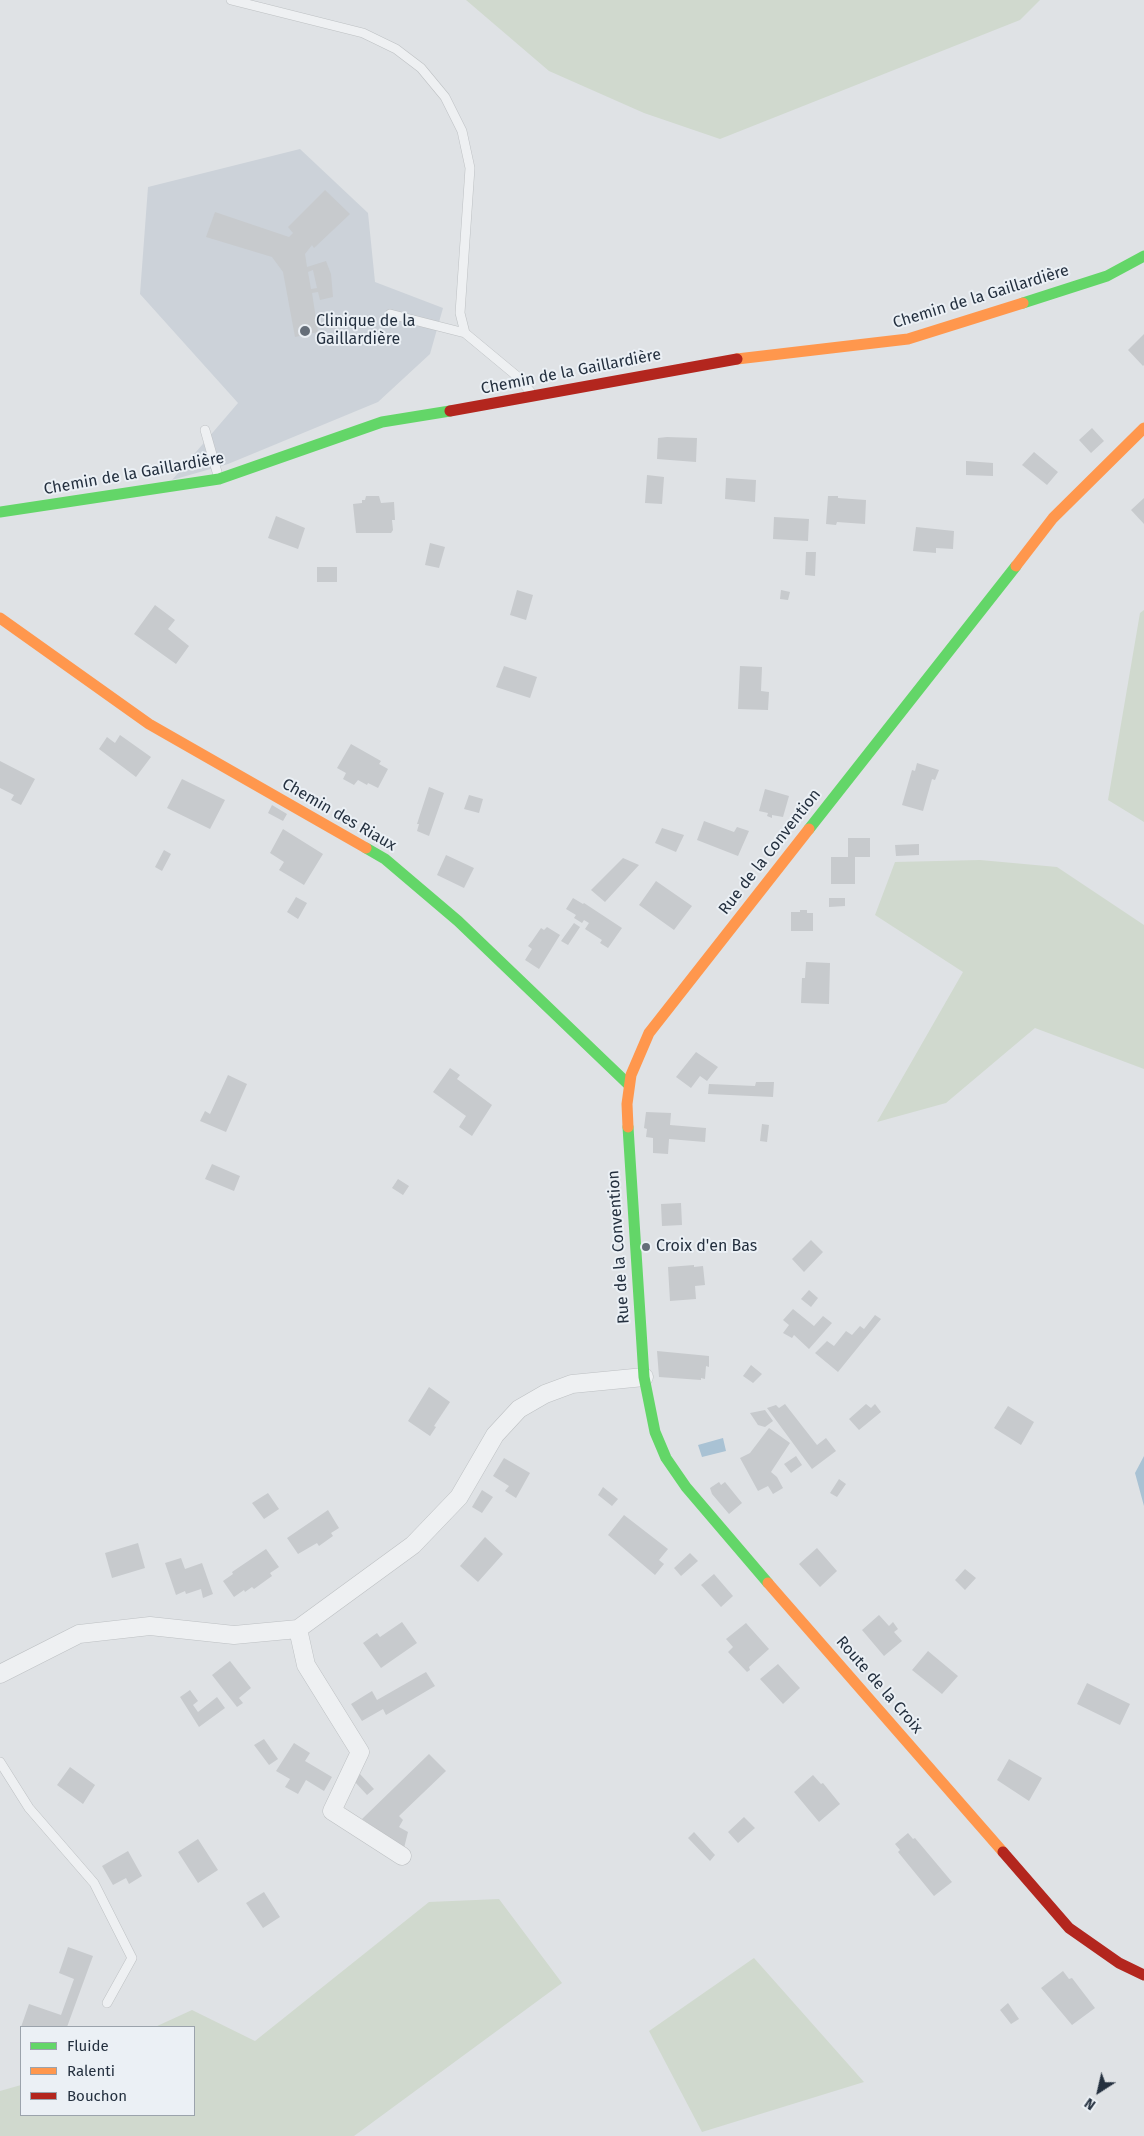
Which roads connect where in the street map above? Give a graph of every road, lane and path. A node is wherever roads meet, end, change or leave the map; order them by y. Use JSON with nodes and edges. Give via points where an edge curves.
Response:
{"nodes":[{"id":1,"x":231,"y":0,"type":"edge"},
{"id":2,"x":268,"y":5,"type":"edge"},
{"id":3,"x":1144,"y":256,"type":"edge"},
{"id":4,"x":390,"y":314,"type":"dead end"},
{"id":5,"x":465,"y":333,"type":"junction"},
{"id":6,"x":535,"y":397,"type":"junction"},
{"id":7,"x":1144,"y":428,"type":"edge"},
{"id":8,"x":206,"y":430,"type":"dead end"},
{"id":9,"x":219,"y":479,"type":"junction"},
{"id":10,"x":0,"y":512,"type":"edge"},
{"id":11,"x":0,"y":618,"type":"edge"},
{"id":12,"x":628,"y":1084,"type":"junction"},
{"id":13,"x":644,"y":1377,"type":"junction"},
{"id":14,"x":298,"y":1629,"type":"junction"},
{"id":15,"x":0,"y":1674,"type":"edge"},
{"id":16,"x":0,"y":1762,"type":"edge"},
{"id":17,"x":402,"y":1856,"type":"dead end"},
{"id":18,"x":1144,"y":1975,"type":"edge"},
{"id":19,"x":107,"y":2003,"type":"dead end"}],
"edges":[{"from":1,"to":2,"type":"lane"},
{"from":2,"to":5,"type":"lane","via":[[363,32],[421,68],[445,98],[462,131],[470,168],[460,313]]},
{"from":3,"to":6,"type":"street","name":"Chemin de la Gaillardière","via":[[1106,276],[908,339],[721,361]]},
{"from":4,"to":5,"type":"lane"},
{"from":5,"to":6,"type":"lane","via":[[518,377]]},
{"from":6,"to":9,"type":"street","name":"Chemin de la Gaillardière","via":[[382,422]]},
{"from":7,"to":12,"type":"street","name":"Rue de la Convention","via":[[1047,525],[649,1033],[633,1062]]},
{"from":8,"to":9,"type":"lane"},
{"from":9,"to":10,"type":"street","name":"Chemin de la Gaillardière"},
{"from":11,"to":12,"type":"street","name":"Chemin des Riaux","via":[[149,724],[385,859],[458,921]]},
{"from":12,"to":13,"type":"street","name":"Rue de la Convention","via":[[626,1104]]},
{"from":13,"to":14,"type":"street","via":[[572,1384],[545,1394],[520,1409],[495,1435],[458,1496],[413,1545]]},
{"from":13,"to":18,"type":"street","name":"Route de la Croix","via":[[654,1432],[666,1458],[686,1487],[1069,1928],[1119,1963]]},
{"from":14,"to":15,"type":"street","via":[[234,1635],[150,1626],[79,1634]]},
{"from":14,"to":17,"type":"street","via":[[306,1665],[360,1752],[332,1811]]},
{"from":16,"to":19,"type":"lane","via":[[29,1808],[94,1883],[132,1958]]}]}
